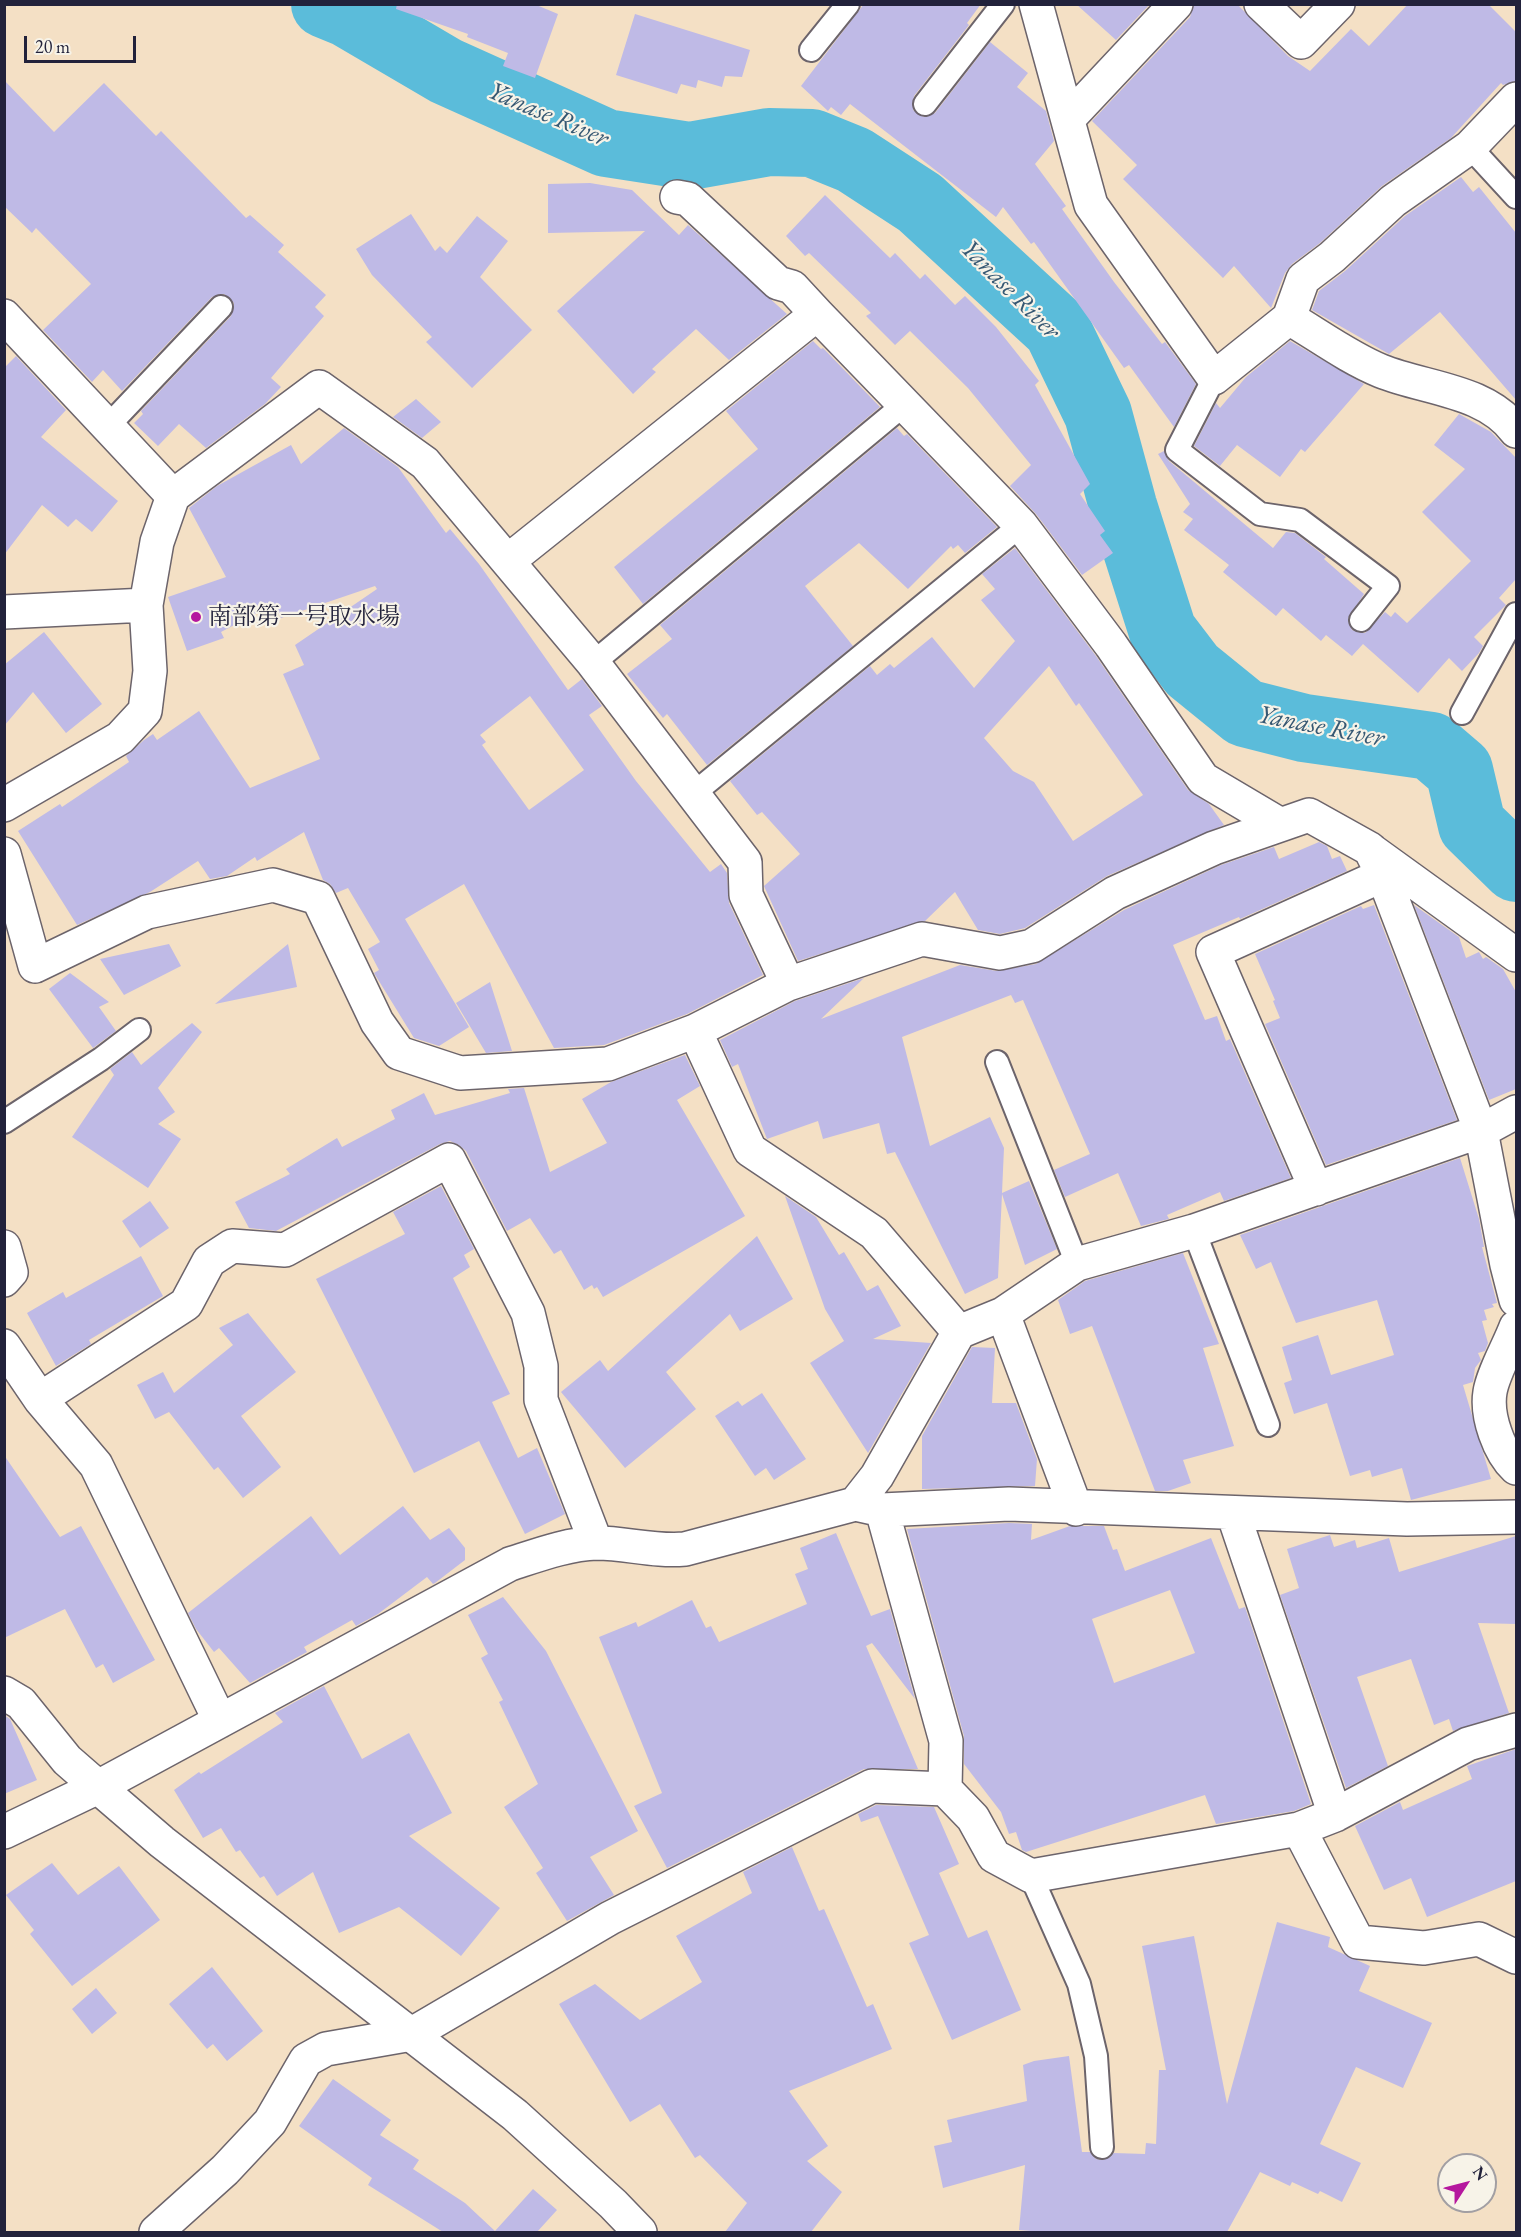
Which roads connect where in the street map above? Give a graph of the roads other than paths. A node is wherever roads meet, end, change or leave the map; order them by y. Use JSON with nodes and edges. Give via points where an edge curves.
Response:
{"nodes":[{"id":1,"x":848,"y":4,"type":"edge"},
{"id":2,"x":1003,"y":4,"type":"edge"},
{"id":3,"x":1036,"y":4,"type":"edge"},
{"id":4,"x":1176,"y":4,"type":"edge"},
{"id":5,"x":1261,"y":4,"type":"edge"},
{"id":6,"x":1338,"y":4,"type":"edge"},
{"id":7,"x":811,"y":50,"type":"dead end"},
{"id":8,"x":1516,"y":99,"type":"edge"},
{"id":9,"x":925,"y":104,"type":"dead end"},
{"id":10,"x":1069,"y":118,"type":"junction"},
{"id":11,"x":1470,"y":147,"type":"junction"},
{"id":12,"x":677,"y":197,"type":"dead end"},
{"id":13,"x":1516,"y":197,"type":"edge"},
{"id":14,"x":221,"y":307,"type":"dead end"},
{"id":15,"x":817,"y":314,"type":"junction"},
{"id":16,"x":4,"y":316,"type":"edge"},
{"id":17,"x":1289,"y":318,"type":"junction"},
{"id":18,"x":1214,"y":378,"type":"junction"},
{"id":19,"x":906,"y":403,"type":"junction"},
{"id":20,"x":108,"y":426,"type":"junction"},
{"id":21,"x":1516,"y":431,"type":"edge"},
{"id":22,"x":173,"y":496,"type":"junction"},
{"id":23,"x":1021,"y":525,"type":"junction"},
{"id":24,"x":508,"y":561,"type":"junction"},
{"id":25,"x":146,"y":605,"type":"junction"},
{"id":26,"x":4,"y":612,"type":"edge"},
{"id":27,"x":1516,"y":614,"type":"edge"},
{"id":28,"x":1362,"y":620,"type":"dead end"},
{"id":29,"x":593,"y":663,"type":"junction"},
{"id":30,"x":1462,"y":713,"type":"dead end"},
{"id":31,"x":693,"y":794,"type":"junction"},
{"id":32,"x":4,"y":805,"type":"edge"},
{"id":33,"x":1278,"y":824,"type":"junction"},
{"id":34,"x":4,"y":854,"type":"edge"},
{"id":35,"x":1377,"y":862,"type":"junction"},
{"id":36,"x":1516,"y":955,"type":"edge"},
{"id":37,"x":788,"y":984,"type":"junction"},
{"id":38,"x":139,"y":1030,"type":"dead end"},
{"id":39,"x":695,"y":1031,"type":"junction"},
{"id":40,"x":997,"y":1062,"type":"dead end"},
{"id":41,"x":1516,"y":1112,"type":"edge"},
{"id":42,"x":4,"y":1122,"type":"edge"},
{"id":43,"x":1481,"y":1131,"type":"junction"},
{"id":44,"x":1316,"y":1189,"type":"junction"},
{"id":45,"x":1194,"y":1232,"type":"junction"},
{"id":46,"x":4,"y":1247,"type":"edge"},
{"id":47,"x":1077,"y":1264,"type":"junction"},
{"id":48,"x":4,"y":1280,"type":"edge"},
{"id":49,"x":1516,"y":1300,"type":"edge"},
{"id":50,"x":1003,"y":1314,"type":"junction"},
{"id":51,"x":1516,"y":1327,"type":"edge"},
{"id":52,"x":959,"y":1332,"type":"junction"},
{"id":53,"x":4,"y":1346,"type":"edge"},
{"id":54,"x":40,"y":1400,"type":"junction"},
{"id":55,"x":1268,"y":1425,"type":"dead end"},
{"id":56,"x":1516,"y":1468,"type":"edge"},
{"id":57,"x":869,"y":1507,"type":"junction"},
{"id":58,"x":1076,"y":1509,"type":"junction"},
{"id":59,"x":1233,"y":1513,"type":"junction"},
{"id":60,"x":1516,"y":1517,"type":"edge"},
{"id":61,"x":596,"y":1543,"type":"junction"},
{"id":62,"x":4,"y":1693,"type":"edge"},
{"id":63,"x":220,"y":1721,"type":"junction"},
{"id":64,"x":1516,"y":1730,"type":"edge"},
{"id":65,"x":98,"y":1787,"type":"junction"},
{"id":66,"x":945,"y":1789,"type":"junction"},
{"id":67,"x":1335,"y":1815,"type":"junction"},
{"id":68,"x":1299,"y":1828,"type":"junction"},
{"id":69,"x":4,"y":1832,"type":"edge"},
{"id":70,"x":1031,"y":1876,"type":"junction"},
{"id":71,"x":1516,"y":1957,"type":"edge"},
{"id":72,"x":412,"y":2034,"type":"junction"},
{"id":73,"x":1102,"y":2147,"type":"dead end"},
{"id":74,"x":156,"y":2232,"type":"edge"},
{"id":75,"x":640,"y":2232,"type":"edge"}],
"edges":[{"from":1,"to":7,"type":"lane"},
{"from":2,"to":9,"type":"lane"},
{"from":3,"to":10,"type":"street"},
{"from":4,"to":10,"type":"street"},
{"from":5,"to":6,"type":"street","via":[[1301,42]]},
{"from":8,"to":11,"type":"street"},
{"from":10,"to":18,"type":"street","via":[[1091,205]]},
{"from":11,"to":13,"type":"lane"},
{"from":11,"to":17,"type":"street","via":[[1393,201],[1303,279]]},
{"from":12,"to":15,"type":"street","via":[[688,199],[778,283],[792,286]]},
{"from":14,"to":20,"type":"lane"},
{"from":15,"to":19,"type":"street"},
{"from":15,"to":24,"type":"street"},
{"from":16,"to":20,"type":"street"},
{"from":17,"to":18,"type":"street"},
{"from":17,"to":21,"type":"street","via":[[1380,371],[1449,390],[1504,415]]},
{"from":18,"to":28,"type":"lane","via":[[1177,450],[1260,514],[1300,520],[1388,586]]},
{"from":19,"to":23,"type":"street"},
{"from":19,"to":29,"type":"lane"},
{"from":20,"to":22,"type":"street"},
{"from":22,"to":24,"type":"street","via":[[319,387],[424,463]]},
{"from":22,"to":25,"type":"street","via":[[157,542]]},
{"from":23,"to":31,"type":"lane"},
{"from":23,"to":33,"type":"street","via":[[1203,778]]},
{"from":24,"to":29,"type":"street"},
{"from":25,"to":26,"type":"street"},
{"from":25,"to":32,"type":"street","via":[[150,671],[145,711],[120,738]]},
{"from":27,"to":30,"type":"lane"},
{"from":29,"to":31,"type":"street"},
{"from":31,"to":37,"type":"street","via":[[745,862],[746,895]]},
{"from":33,"to":35,"type":"street","via":[[1309,815]]},
{"from":33,"to":37,"type":"street","via":[[1115,893],[1032,946],[1000,952],[922,939]]},
{"from":34,"to":39,"type":"street","via":[[35,966],[147,912],[273,885],[318,897],[377,1022],[399,1053],[460,1073],[608,1064]]},
{"from":35,"to":36,"type":"street"},
{"from":35,"to":43,"type":"street"},
{"from":35,"to":44,"type":"street","via":[[1214,952]]},
{"from":37,"to":39,"type":"street"},
{"from":38,"to":42,"type":"lane"},
{"from":39,"to":52,"type":"street","via":[[750,1150],[874,1233]]},
{"from":40,"to":47,"type":"lane"},
{"from":41,"to":43,"type":"street"},
{"from":43,"to":44,"type":"street"},
{"from":43,"to":49,"type":"street"},
{"from":44,"to":45,"type":"street"},
{"from":45,"to":47,"type":"street"},
{"from":45,"to":55,"type":"lane"},
{"from":46,"to":48,"type":"street","via":[[11,1272]]},
{"from":47,"to":50,"type":"street"},
{"from":50,"to":52,"type":"street"},
{"from":50,"to":58,"type":"street"},
{"from":51,"to":56,"type":"street","via":[[1490,1392],[1493,1424],[1507,1460]]},
{"from":52,"to":57,"type":"street","via":[[877,1476]]},
{"from":53,"to":54,"type":"street"},
{"from":54,"to":61,"type":"street","via":[[186,1304],[209,1260],[232,1246],[285,1250],[449,1160],[528,1313],[541,1366],[541,1400]]},
{"from":54,"to":63,"type":"street","via":[[96,1465]]},
{"from":57,"to":58,"type":"street","via":[[1009,1504]]},
{"from":57,"to":61,"type":"street","via":[[685,1549],[664,1551]]},
{"from":57,"to":66,"type":"street","via":[[946,1742]]},
{"from":58,"to":59,"type":"street"},
{"from":59,"to":60,"type":"street","via":[[1407,1519]]},
{"from":59,"to":67,"type":"street"},
{"from":61,"to":63,"type":"street","via":[[553,1550],[510,1564]]},
{"from":62,"to":65,"type":"street","via":[[21,1703],[67,1760]]},
{"from":63,"to":65,"type":"street"},
{"from":64,"to":67,"type":"street","via":[[1468,1744]]},
{"from":65,"to":69,"type":"street"},
{"from":65,"to":72,"type":"street","via":[[162,1842]]},
{"from":66,"to":70,"type":"street","via":[[973,1818],[994,1856]]},
{"from":66,"to":72,"type":"street","via":[[872,1786],[609,1918]]},
{"from":67,"to":68,"type":"street"},
{"from":68,"to":70,"type":"street"},
{"from":68,"to":71,"type":"street","via":[[1358,1942],[1424,1948],[1479,1939]]},
{"from":70,"to":73,"type":"lane","via":[[1079,1984],[1096,2056]]},
{"from":72,"to":74,"type":"street","via":[[326,2049],[306,2060],[270,2122],[225,2170]]},
{"from":72,"to":75,"type":"street","via":[[515,2115]]}]}
